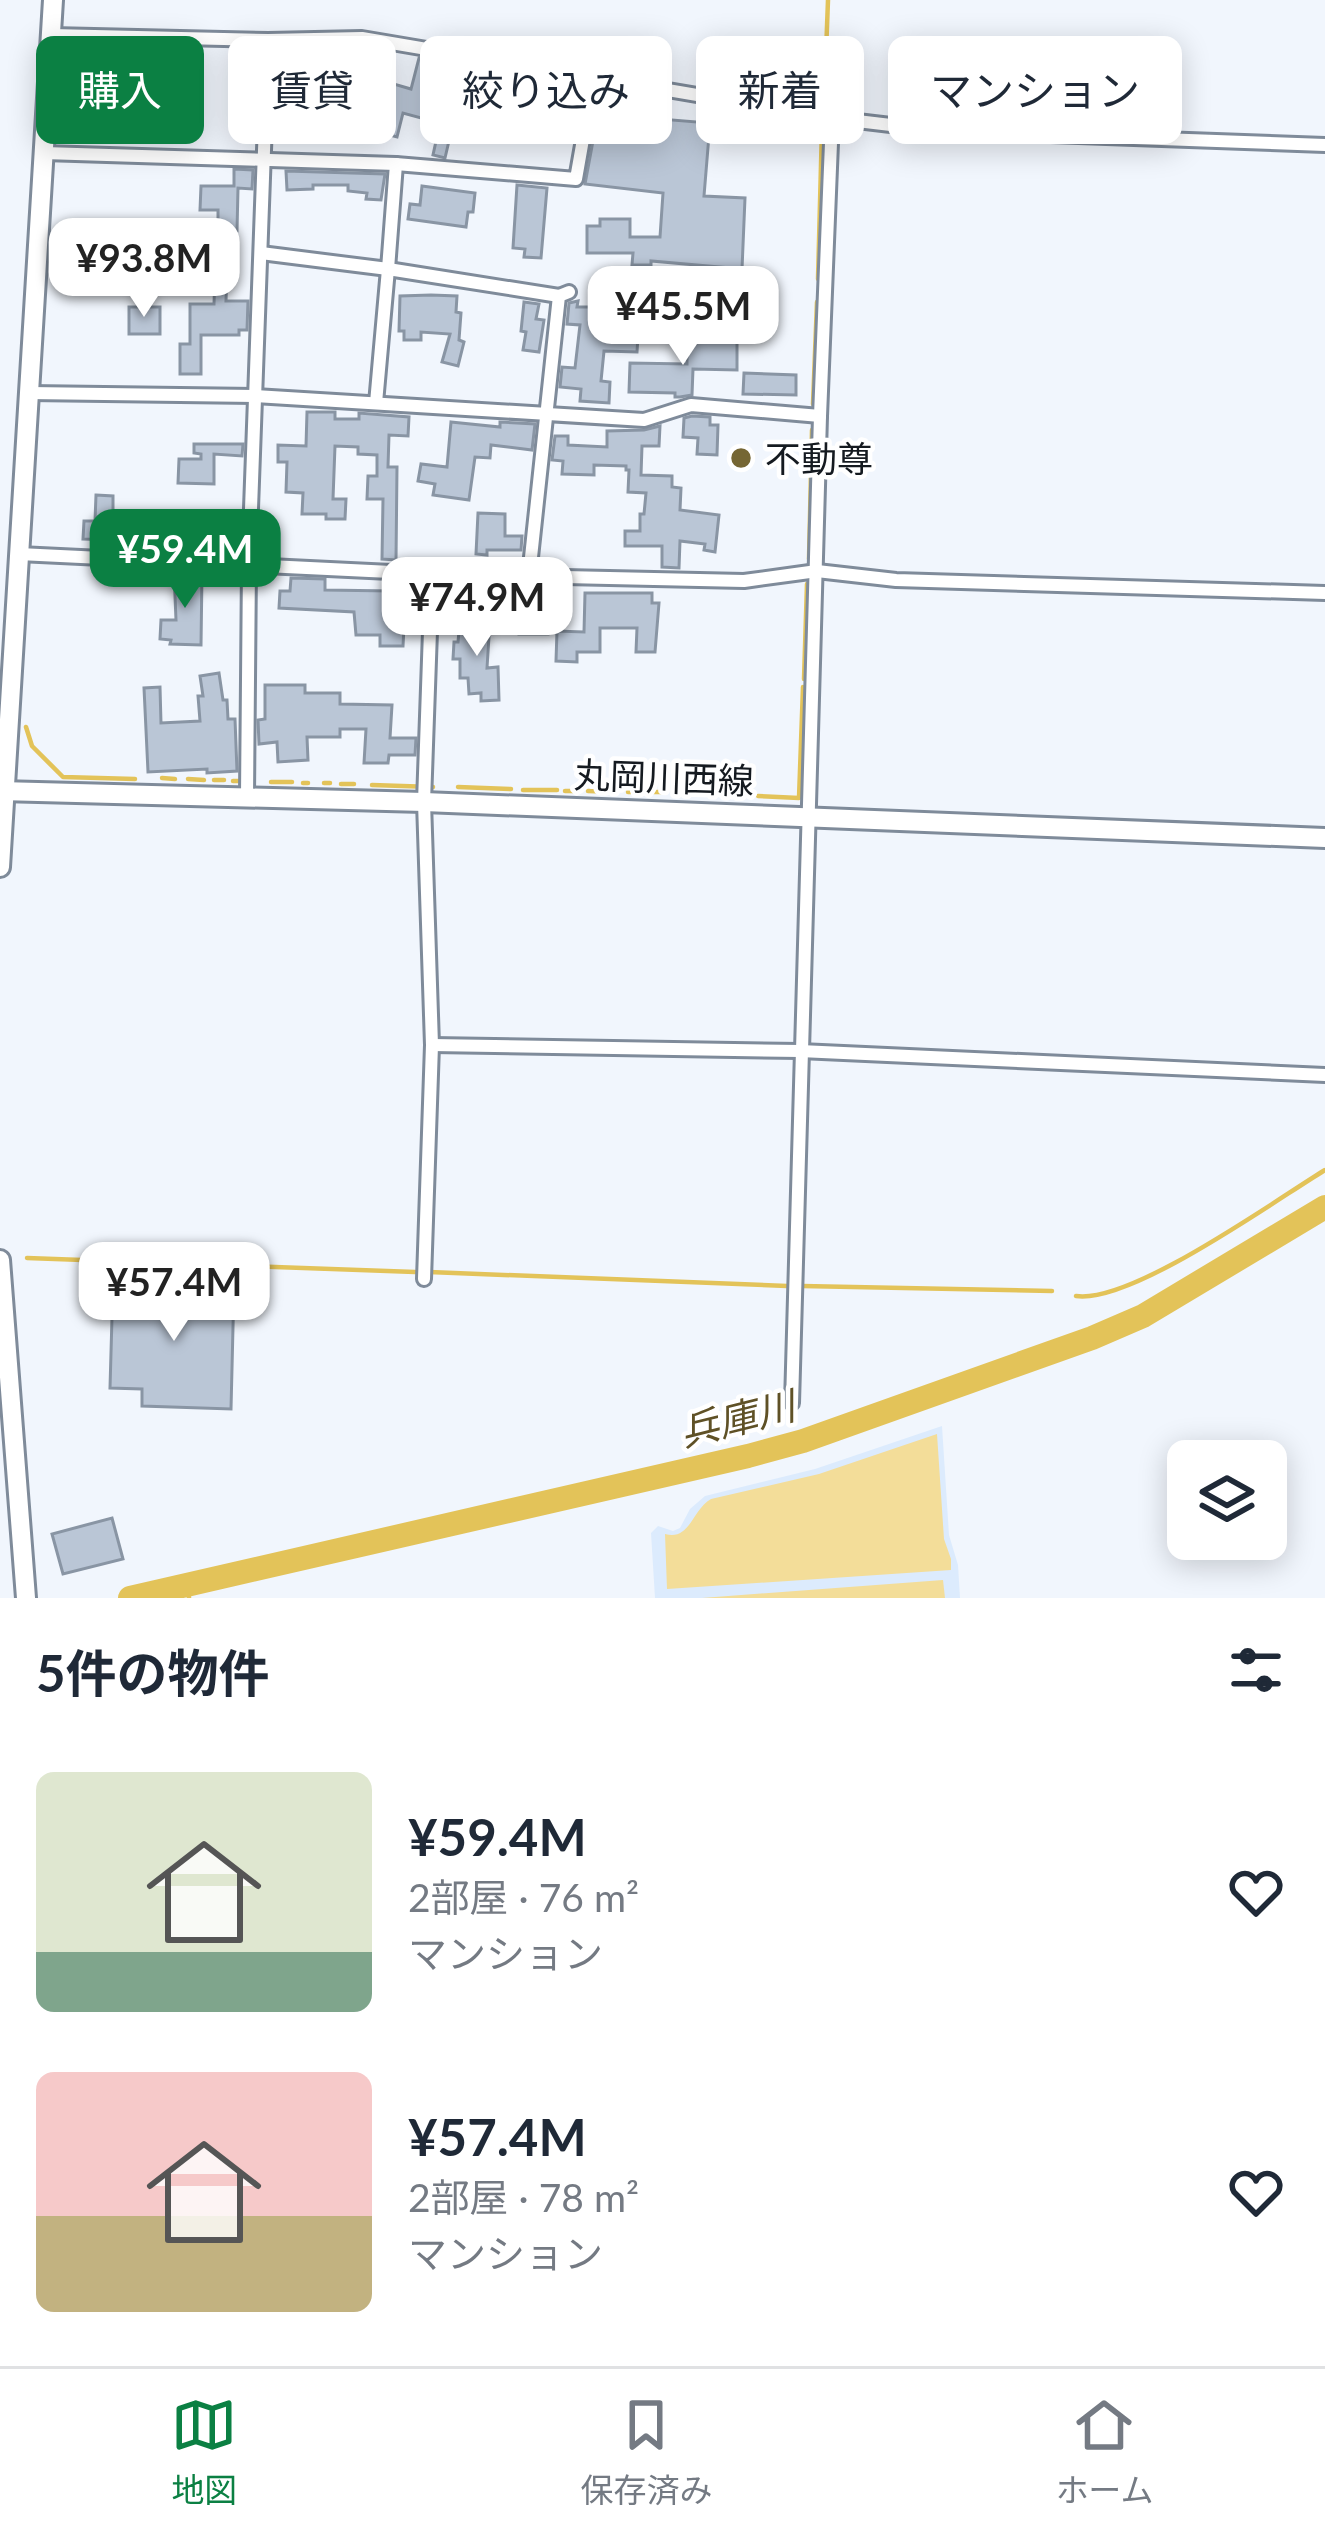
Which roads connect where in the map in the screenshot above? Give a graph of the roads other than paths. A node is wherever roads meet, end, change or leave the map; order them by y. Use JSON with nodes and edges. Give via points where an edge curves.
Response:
{"nodes":[{"id":1,"x":53,"y":0,"type":"edge"},
{"id":2,"x":51,"y":35,"type":"junction"},
{"id":3,"x":228,"y":39,"type":"edge"},
{"id":4,"x":864,"y":121,"type":"edge"},
{"id":5,"x":265,"y":144,"type":"edge"},
{"id":6,"x":582,"y":144,"type":"edge"},
{"id":7,"x":831,"y":144,"type":"edge"},
{"id":8,"x":1325,"y":145,"type":"edge"},
{"id":9,"x":44,"y":153,"type":"junction"},
{"id":10,"x":264,"y":159,"type":"junction"},
{"id":11,"x":396,"y":164,"type":"junction"},
{"id":12,"x":261,"y":253,"type":"junction"},
{"id":13,"x":388,"y":269,"type":"junction"},
{"id":14,"x":29,"y":393,"type":"junction"},
{"id":15,"x":255,"y":396,"type":"junction"},
{"id":16,"x":376,"y":403,"type":"junction"},
{"id":17,"x":548,"y":415,"type":"junction"},
{"id":18,"x":820,"y":416,"type":"junction"},
{"id":19,"x":19,"y":554,"type":"junction"},
{"id":20,"x":249,"y":564,"type":"junction"},
{"id":21,"x":817,"y":572,"type":"junction"},
{"id":22,"x":432,"y":574,"type":"junction"},
{"id":23,"x":529,"y":576,"type":"junction"},
{"id":24,"x":1325,"y":593,"type":"edge"},
{"id":25,"x":3,"y":791,"type":"edge"},
{"id":26,"x":248,"y":796,"type":"junction"},
{"id":27,"x":424,"y":802,"type":"junction"},
{"id":28,"x":808,"y":816,"type":"junction"},
{"id":29,"x":1325,"y":838,"type":"edge"},
{"id":30,"x":0,"y":867,"type":"edge"},
{"id":31,"x":432,"y":1045,"type":"junction"},
{"id":32,"x":800,"y":1051,"type":"junction"},
{"id":33,"x":1325,"y":1075,"type":"edge"},
{"id":34,"x":0,"y":1260,"type":"edge"},
{"id":35,"x":424,"y":1279,"type":"dead end"},
{"id":36,"x":792,"y":1403,"type":"dead end"},
{"id":37,"x":9,"y":1485,"type":"edge"},
{"id":38,"x":25,"y":1591,"type":"edge"}],
"edges":[{"from":1,"to":2,"type":"main road"},
{"from":2,"to":3,"type":"street"},
{"from":2,"to":9,"type":"main road"},
{"from":4,"to":8,"type":"street","via":[[989,134]]},
{"from":5,"to":10,"type":"street"},
{"from":6,"to":11,"type":"street","via":[[576,179]]},
{"from":7,"to":18,"type":"street"},
{"from":9,"to":10,"type":"street"},
{"from":9,"to":14,"type":"main road"},
{"from":10,"to":11,"type":"street"},
{"from":10,"to":12,"type":"street"},
{"from":11,"to":13,"type":"street"},
{"from":12,"to":13,"type":"street"},
{"from":12,"to":15,"type":"street"},
{"from":13,"to":16,"type":"street"},
{"from":13,"to":17,"type":"street","via":[[564,294]]},
{"from":14,"to":15,"type":"street"},
{"from":14,"to":19,"type":"main road"},
{"from":15,"to":16,"type":"street"},
{"from":15,"to":20,"type":"street"},
{"from":16,"to":17,"type":"street"},
{"from":17,"to":18,"type":"street","via":[[644,420],[691,405]]},
{"from":17,"to":23,"type":"street"},
{"from":18,"to":21,"type":"street"},
{"from":19,"to":20,"type":"street"},
{"from":19,"to":25,"type":"main road"},
{"from":20,"to":22,"type":"street"},
{"from":20,"to":26,"type":"street"},
{"from":21,"to":23,"type":"street","via":[[744,581]]},
{"from":21,"to":24,"type":"street"},
{"from":21,"to":28,"type":"street"},
{"from":22,"to":23,"type":"street"},
{"from":22,"to":27,"type":"street"},
{"from":25,"to":26,"type":"main road","name":"丸岡川西線"},
{"from":25,"to":30,"type":"main road"},
{"from":26,"to":27,"type":"main road","name":"丸岡川西線"},
{"from":27,"to":28,"type":"main road","name":"丸岡川西線"},
{"from":27,"to":31,"type":"street"},
{"from":28,"to":29,"type":"main road","name":"丸岡川西線"},
{"from":28,"to":32,"type":"street"},
{"from":31,"to":32,"type":"street"},
{"from":31,"to":35,"type":"street"},
{"from":32,"to":33,"type":"street"},
{"from":32,"to":36,"type":"street"},
{"from":34,"to":37,"type":"main road"},
{"from":37,"to":38,"type":"main road"}]}
